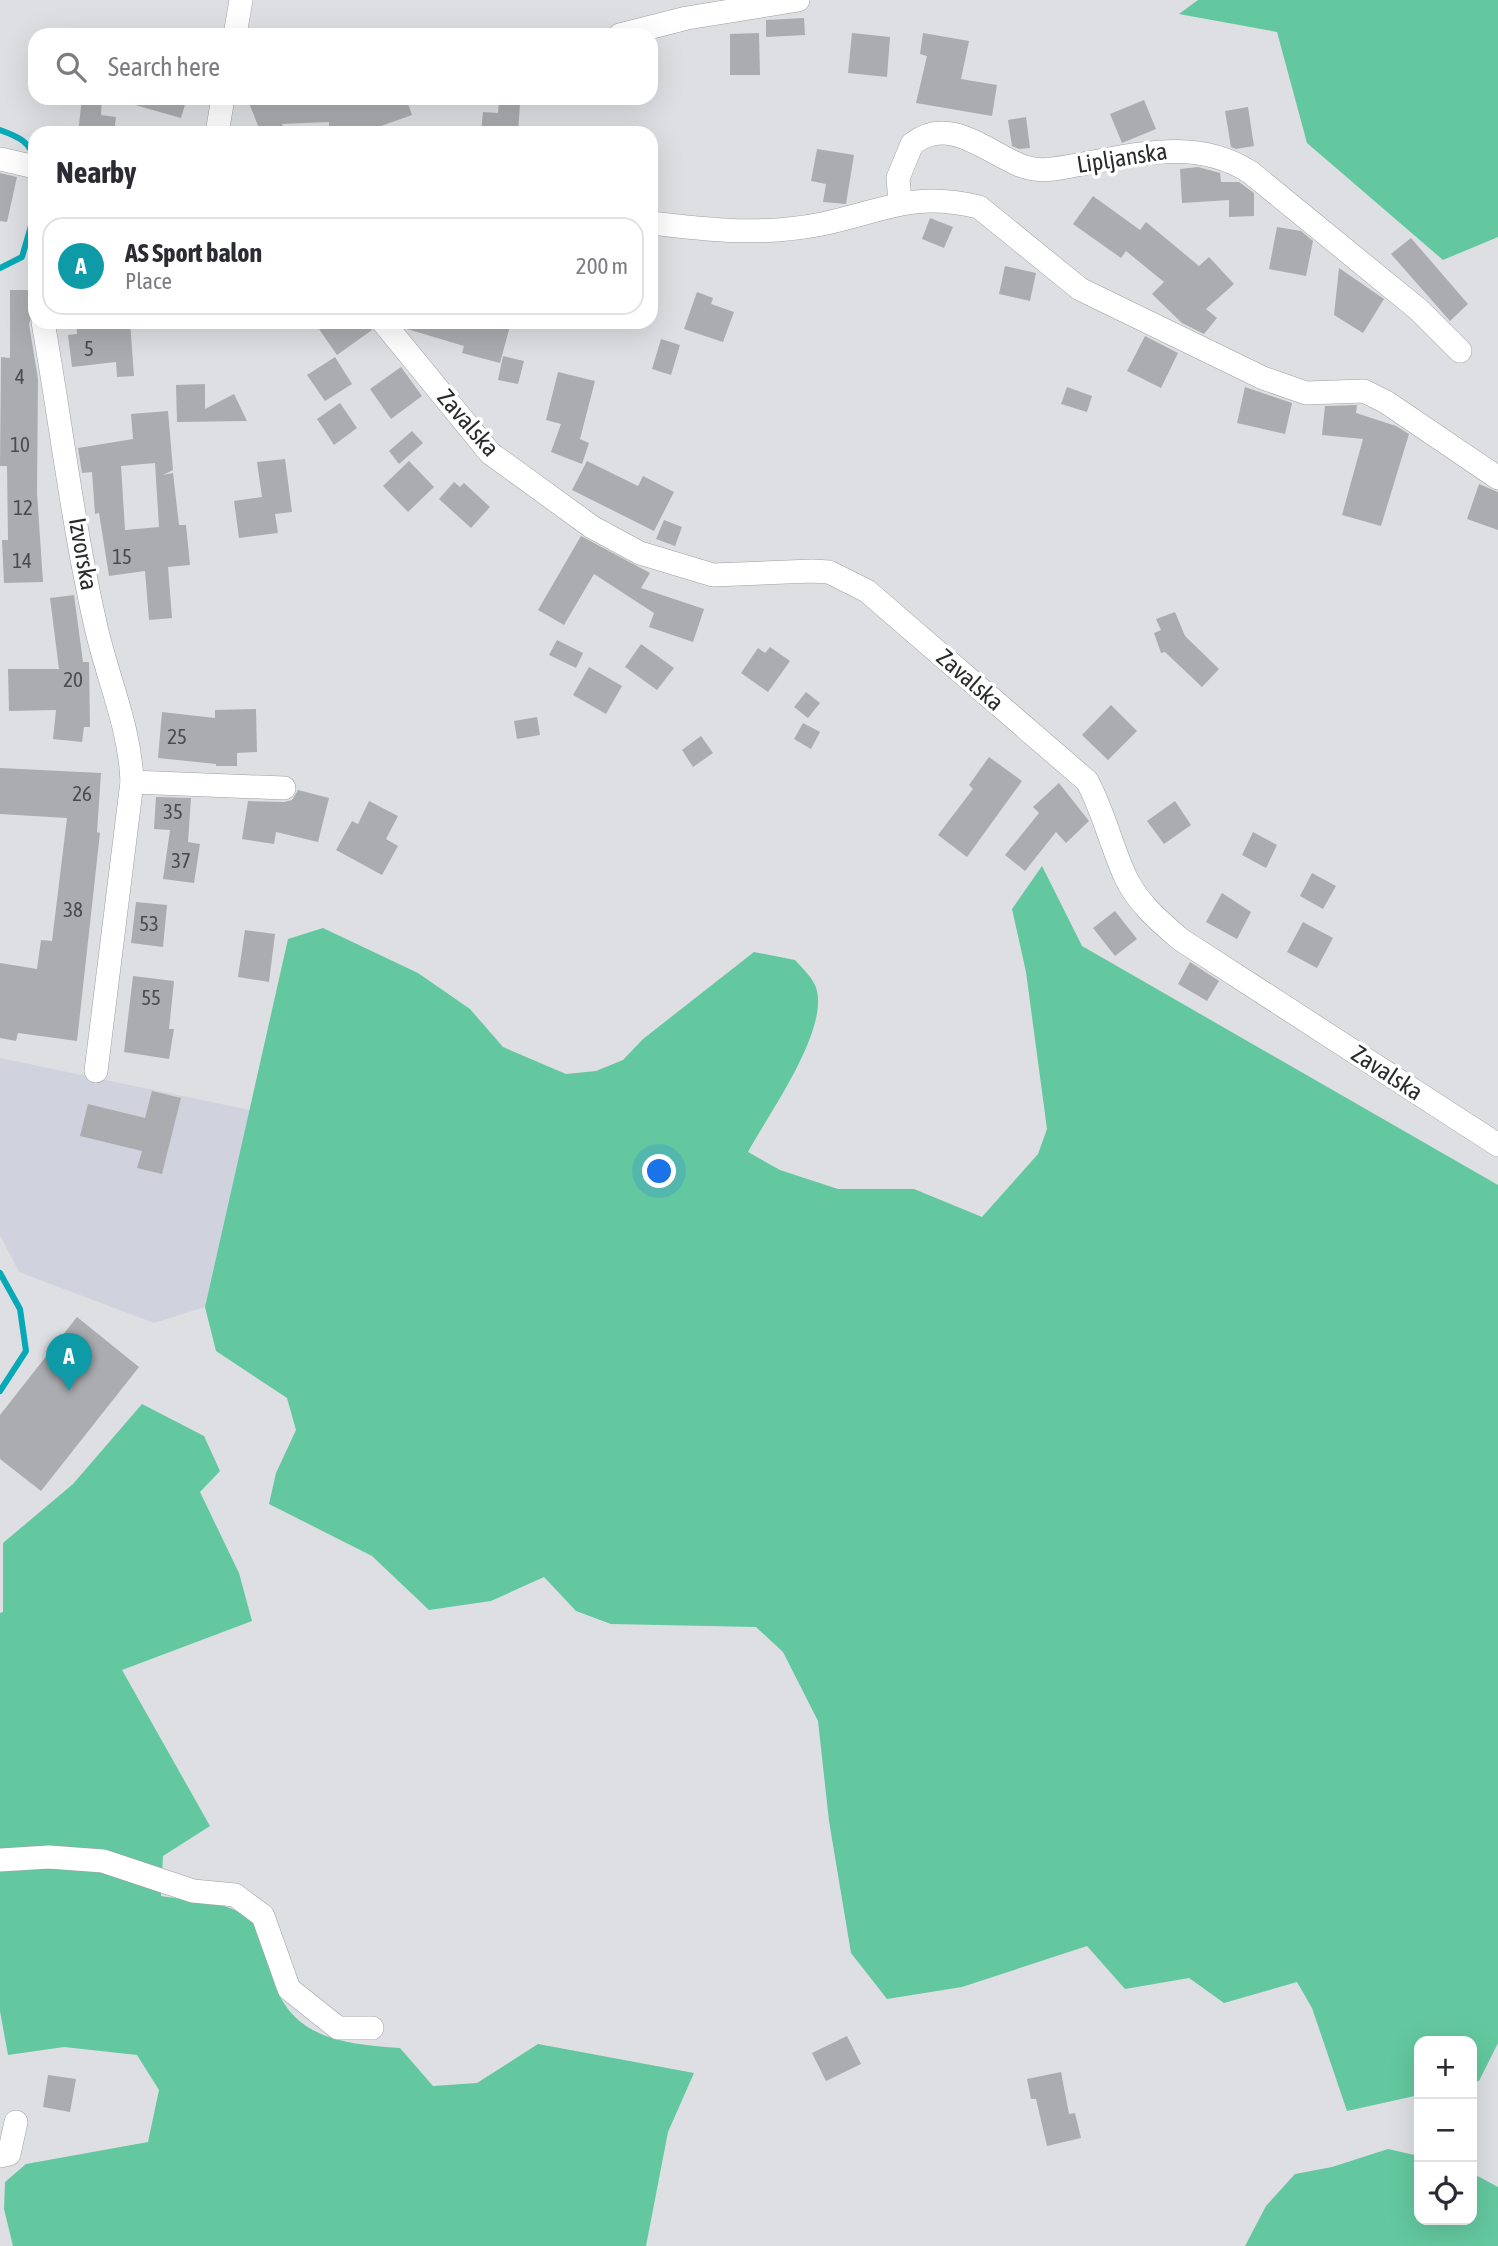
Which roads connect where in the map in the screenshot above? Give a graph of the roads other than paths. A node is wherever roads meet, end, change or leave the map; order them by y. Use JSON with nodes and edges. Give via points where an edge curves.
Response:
{"nodes":[{"id":1,"x":242,"y":0,"type":"edge"},
{"id":2,"x":798,"y":0,"type":"edge"},
{"id":3,"x":236,"y":28,"type":"edge"},
{"id":4,"x":648,"y":28,"type":"edge"},
{"id":5,"x":222,"y":105,"type":"edge"},
{"id":6,"x":218,"y":126,"type":"edge"},
{"id":7,"x":900,"y":202,"type":"junction"},
{"id":8,"x":658,"y":224,"type":"edge"},
{"id":9,"x":44,"y":329,"type":"edge"},
{"id":10,"x":389,"y":329,"type":"edge"},
{"id":11,"x":1460,"y":351,"type":"dead end"},
{"id":12,"x":1498,"y":478,"type":"edge"},
{"id":13,"x":132,"y":782,"type":"junction"},
{"id":14,"x":284,"y":788,"type":"dead end"},
{"id":15,"x":96,"y":1071,"type":"dead end"},
{"id":16,"x":1498,"y":1145,"type":"edge"},
{"id":17,"x":0,"y":1860,"type":"edge"},
{"id":18,"x":372,"y":2028,"type":"dead end"},
{"id":19,"x":16,"y":2122,"type":"dead end"},
{"id":20,"x":0,"y":2157,"type":"edge"}],
"edges":[{"from":1,"to":3,"type":"street"},
{"from":2,"to":4,"type":"street"},
{"from":5,"to":6,"type":"street"},
{"from":7,"to":8,"type":"street","via":[[821,225],[738,233]]},
{"from":7,"to":11,"type":"street","name":"Lipljanska","via":[[898,178],[912,144],[936,133],[973,139],[1011,162],[1041,172],[1154,151],[1212,154],[1250,172],[1419,310]]},
{"from":7,"to":12,"type":"street","via":[[958,202],[979,207],[1080,289],[1263,378],[1306,393],[1364,391]]},
{"from":9,"to":13,"type":"street","name":"Izvorska","via":[[96,629],[122,710]]},
{"from":10,"to":16,"type":"street","name":"Zavalska","via":[[490,453],[592,527],[640,553],[713,575],[829,572],[867,591],[1087,781],[1100,803],[1126,878],[1153,917]]},
{"from":13,"to":14,"type":"street"},
{"from":13,"to":15,"type":"street","name":"Izvorska"},
{"from":17,"to":18,"type":"street","via":[[103,1861],[193,1891],[235,1895],[263,1916],[289,1989],[338,2028]]},
{"from":19,"to":20,"type":"street","via":[[9,2154]]}]}
